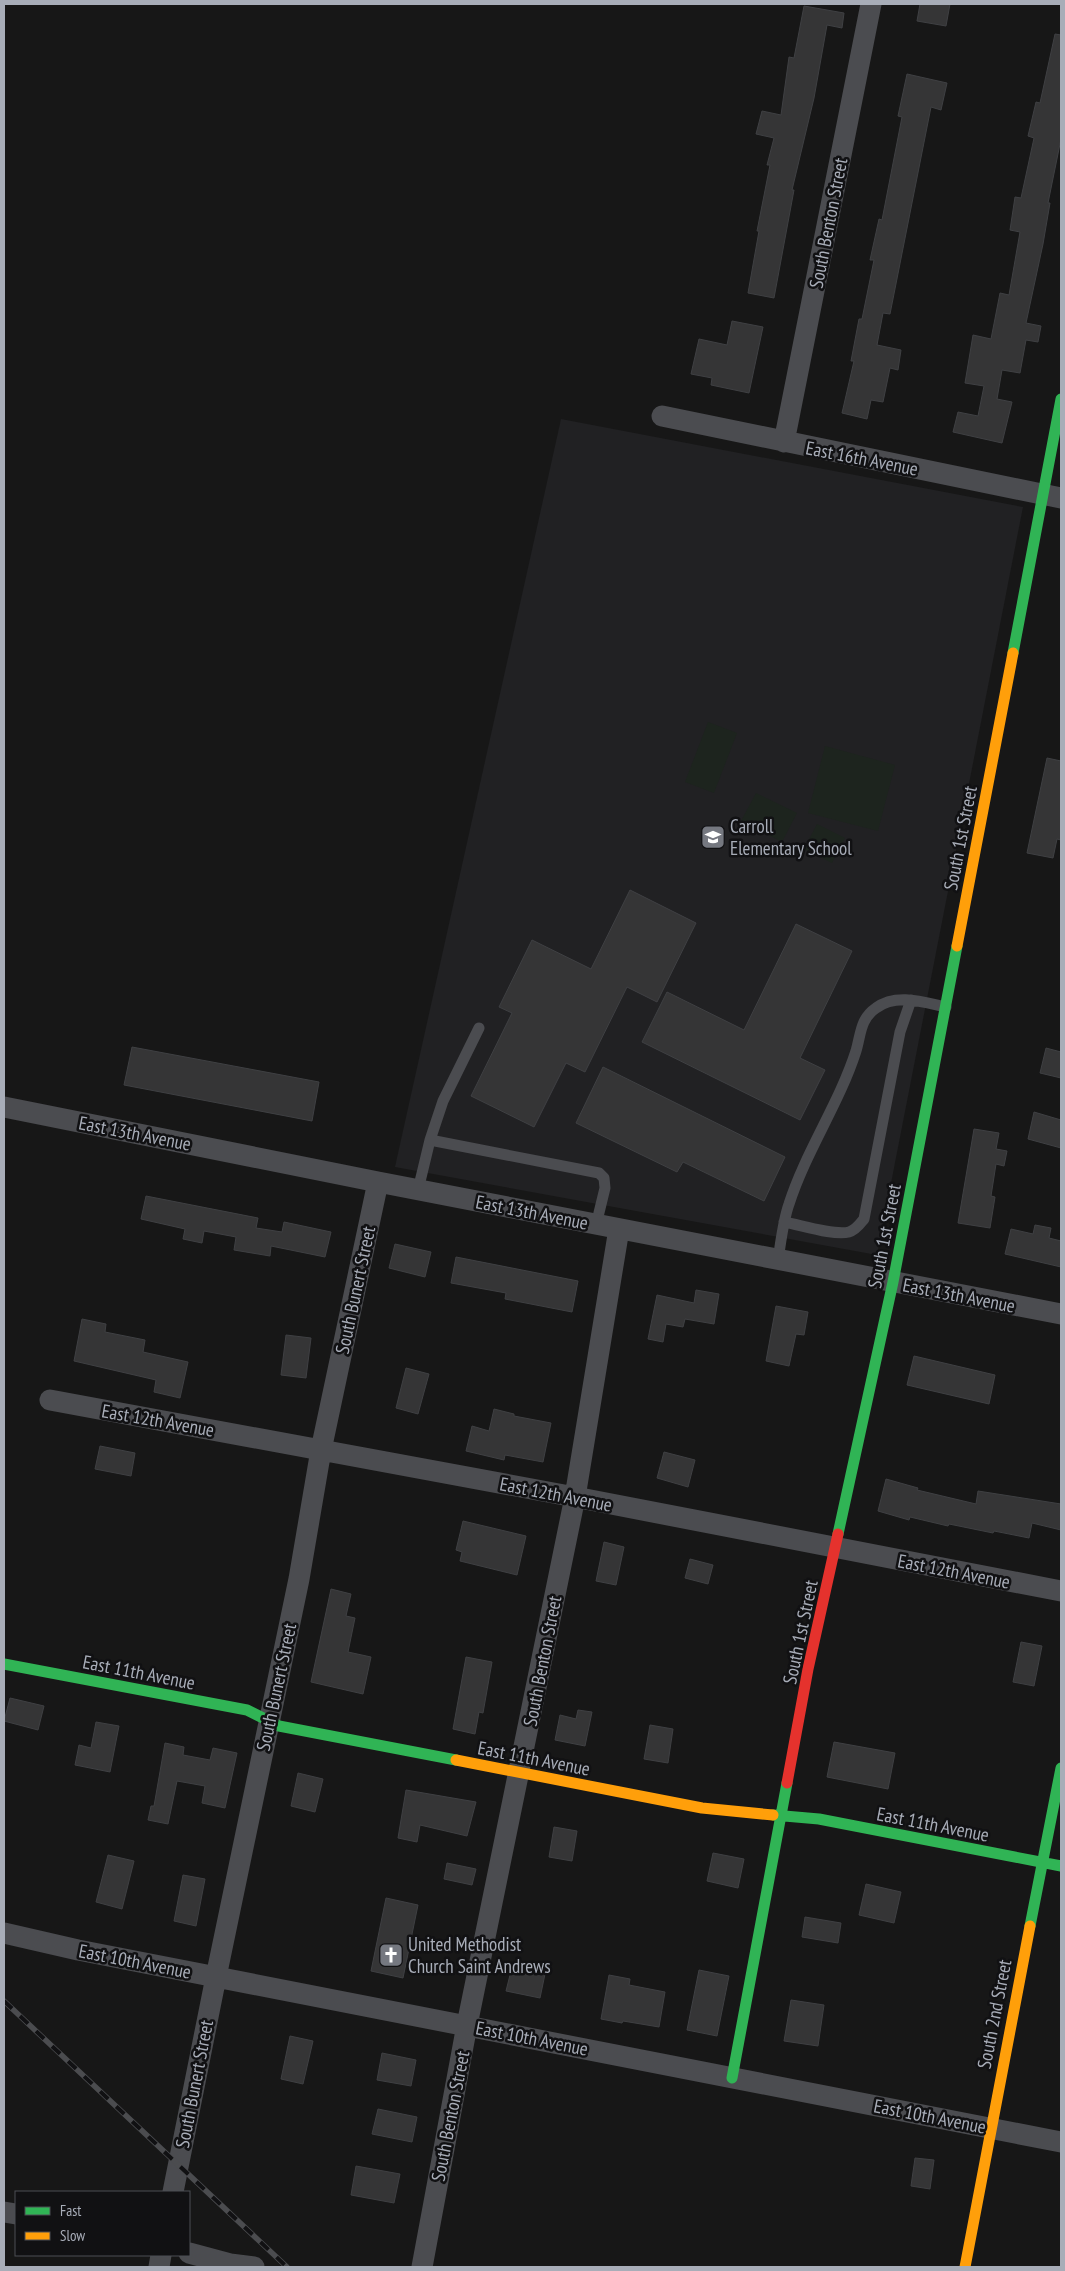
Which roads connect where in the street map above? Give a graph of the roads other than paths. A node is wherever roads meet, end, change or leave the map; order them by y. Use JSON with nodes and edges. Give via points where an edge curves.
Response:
{"nodes":[{"id":1,"x":871,"y":4,"type":"edge"},
{"id":2,"x":1061,"y":399,"type":"edge"},
{"id":3,"x":662,"y":416,"type":"dead end"},
{"id":4,"x":784,"y":442,"type":"junction"},
{"id":5,"x":1052,"y":496,"type":"edge"},
{"id":6,"x":910,"y":1000,"type":"junction"},
{"id":7,"x":946,"y":1007,"type":"junction"},
{"id":8,"x":478,"y":1028,"type":"dead end"},
{"id":9,"x":4,"y":1107,"type":"edge"},
{"id":10,"x":430,"y":1140,"type":"junction"},
{"id":11,"x":378,"y":1182,"type":"junction"},
{"id":12,"x":418,"y":1190,"type":"junction"},
{"id":13,"x":784,"y":1222,"type":"junction"},
{"id":14,"x":596,"y":1225,"type":"junction"},
{"id":15,"x":619,"y":1229,"type":"junction"},
{"id":16,"x":778,"y":1260,"type":"junction"},
{"id":17,"x":893,"y":1282,"type":"junction"},
{"id":18,"x":1061,"y":1314,"type":"edge"},
{"id":19,"x":50,"y":1400,"type":"dead end"},
{"id":20,"x":321,"y":1450,"type":"junction"},
{"id":21,"x":575,"y":1497,"type":"junction"},
{"id":22,"x":836,"y":1548,"type":"junction"},
{"id":23,"x":1061,"y":1591,"type":"edge"},
{"id":24,"x":4,"y":1664,"type":"edge"},
{"id":25,"x":269,"y":1720,"type":"junction"},
{"id":26,"x":1061,"y":1768,"type":"edge"},
{"id":27,"x":520,"y":1773,"type":"junction"},
{"id":28,"x":781,"y":1816,"type":"junction"},
{"id":29,"x":1042,"y":1862,"type":"junction"},
{"id":30,"x":1061,"y":1866,"type":"edge"},
{"id":31,"x":4,"y":1933,"type":"edge"},
{"id":32,"x":216,"y":1977,"type":"junction"},
{"id":33,"x":468,"y":2025,"type":"junction"},
{"id":34,"x":732,"y":2078,"type":"junction"},
{"id":35,"x":990,"y":2128,"type":"junction"},
{"id":36,"x":1061,"y":2142,"type":"edge"},
{"id":37,"x":173,"y":2191,"type":"edge"},
{"id":38,"x":190,"y":2253,"type":"edge"},
{"id":39,"x":254,"y":2267,"type":"edge"},
{"id":40,"x":422,"y":2267,"type":"edge"},
{"id":41,"x":965,"y":2267,"type":"edge"}],
"edges":[{"from":1,"to":4,"type":"street","name":"South Benton Street"},
{"from":2,"to":5,"type":"street","name":"South 1st Street"},
{"from":3,"to":4,"type":"street","name":"East 16th Avenue"},
{"from":4,"to":5,"type":"street","name":"East 16th Avenue"},
{"from":5,"to":7,"type":"street","name":"South 1st Street"},
{"from":6,"to":7,"type":"lane"},
{"from":6,"to":13,"type":"lane","via":[[884,1003],[865,1018],[846,1076],[788,1204]]},
{"from":6,"to":13,"type":"lane","via":[[900,1032],[864,1219],[849,1232]]},
{"from":7,"to":17,"type":"street","name":"South 1st Street"},
{"from":8,"to":10,"type":"lane","via":[[443,1101]]},
{"from":9,"to":11,"type":"street","name":"East 13th Avenue"},
{"from":10,"to":12,"type":"lane"},
{"from":10,"to":14,"type":"lane","via":[[599,1173],[606,1188]]},
{"from":11,"to":12,"type":"street","name":"East 13th Avenue"},
{"from":11,"to":20,"type":"street","name":"South Bunert Street"},
{"from":12,"to":14,"type":"street","name":"East 13th Avenue"},
{"from":13,"to":16,"type":"lane"},
{"from":14,"to":15,"type":"street","name":"East 13th Avenue"},
{"from":15,"to":16,"type":"street","name":"East 13th Avenue"},
{"from":15,"to":21,"type":"street","name":"South Benton Street"},
{"from":16,"to":17,"type":"street","name":"East 13th Avenue"},
{"from":17,"to":18,"type":"street","name":"East 13th Avenue"},
{"from":17,"to":22,"type":"street","name":"South 1st Street"},
{"from":19,"to":20,"type":"street","name":"East 12th Avenue"},
{"from":20,"to":21,"type":"street","name":"East 12th Avenue"},
{"from":20,"to":25,"type":"street","name":"South Bunert Street","via":[[299,1579]]},
{"from":21,"to":22,"type":"street","name":"East 12th Avenue"},
{"from":21,"to":27,"type":"street","name":"South Benton Street"},
{"from":22,"to":23,"type":"street","name":"East 12th Avenue"},
{"from":22,"to":28,"type":"street","name":"South 1st Street","via":[[808,1669]]},
{"from":24,"to":25,"type":"street","name":"East 11th Avenue","via":[[247,1710]]},
{"from":25,"to":27,"type":"street","name":"East 11th Avenue","via":[[280,1726]]},
{"from":25,"to":32,"type":"street","name":"South Bunert Street"},
{"from":26,"to":29,"type":"street","name":"South 2nd Street"},
{"from":27,"to":28,"type":"street","name":"East 11th Avenue","via":[[702,1808]]},
{"from":27,"to":33,"type":"street","name":"South Benton Street"},
{"from":28,"to":29,"type":"street","name":"East 11th Avenue","via":[[818,1819]]},
{"from":28,"to":34,"type":"street","name":"South 1st Street"},
{"from":29,"to":30,"type":"street","name":"East 11th Avenue"},
{"from":29,"to":35,"type":"street","name":"South 2nd Street"},
{"from":31,"to":32,"type":"street","name":"East 10th Avenue"},
{"from":32,"to":33,"type":"street","name":"East 10th Avenue"},
{"from":32,"to":37,"type":"street","name":"South Bunert Street"},
{"from":33,"to":34,"type":"street","name":"East 10th Avenue"},
{"from":33,"to":40,"type":"street","name":"South Benton Street"},
{"from":34,"to":35,"type":"street","name":"East 10th Avenue"},
{"from":35,"to":36,"type":"street","name":"East 10th Avenue"},
{"from":35,"to":41,"type":"street","name":"South 2nd Street"},
{"from":38,"to":39,"type":"street"}]}
